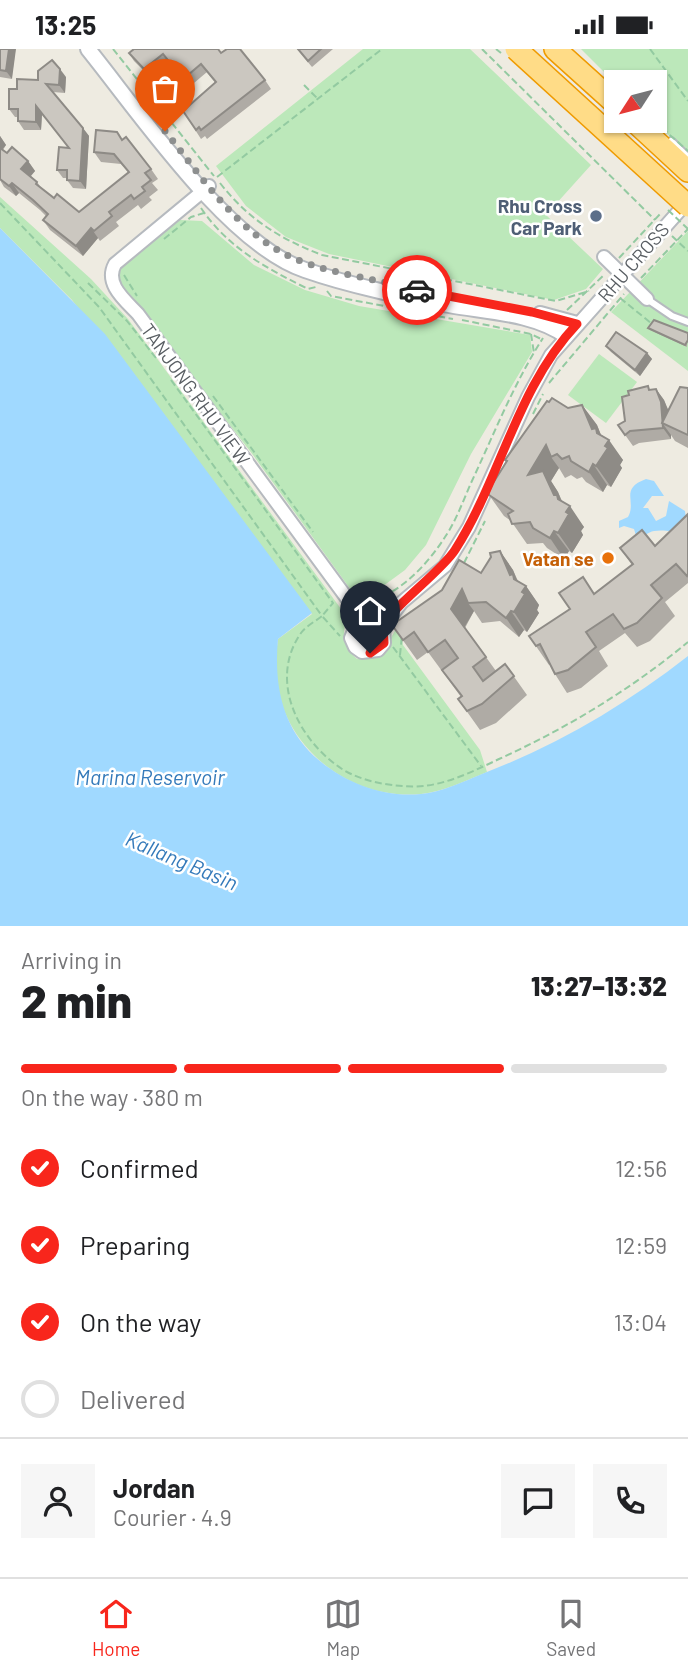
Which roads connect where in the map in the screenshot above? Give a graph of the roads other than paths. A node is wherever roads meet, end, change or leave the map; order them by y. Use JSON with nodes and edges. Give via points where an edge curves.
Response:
{"nodes":[{"id":1,"x":88,"y":49,"type":"edge"},
{"id":2,"x":100,"y":49,"type":"edge"},
{"id":3,"x":516,"y":49,"type":"edge"},
{"id":4,"x":555,"y":49,"type":"edge"},
{"id":5,"x":604,"y":93,"type":"edge"},
{"id":6,"x":139,"y":104,"type":"junction"},
{"id":7,"x":657,"y":133,"type":"edge"},
{"id":8,"x":662,"y":133,"type":"edge"},
{"id":9,"x":688,"y":154,"type":"edge"},
{"id":10,"x":688,"y":171,"type":"edge"},
{"id":11,"x":209,"y":185,"type":"junction"},
{"id":12,"x":688,"y":204,"type":"edge"},
{"id":13,"x":604,"y":257,"type":"dead end"},
{"id":14,"x":621,"y":276,"type":"junction"},
{"id":15,"x":648,"y":299,"type":"joint"},
{"id":16,"x":688,"y":322,"type":"edge"},
{"id":17,"x":577,"y":324,"type":"junction"},
{"id":18,"x":566,"y":336,"type":"junction"},
{"id":19,"x":401,"y":603,"type":"junction"},
{"id":20,"x":358,"y":622,"type":"junction"}],
"edges":[{"from":1,"to":6,"type":"street"},
{"from":2,"to":6,"type":"street"},
{"from":3,"to":12,"type":"highway","bridge":true},
{"from":4,"to":5,"type":"highway"},
{"from":6,"to":11,"type":"street"},
{"from":7,"to":10,"type":"highway"},
{"from":8,"to":9,"type":"lane"},
{"from":11,"to":17,"type":"street","via":[[247,226],[299,260]]},
{"from":11,"to":18,"type":"street","via":[[258,245],[303,270],[552,326]]},
{"from":11,"to":20,"type":"street","name":"TANJONG RHU VIEW","via":[[115,264],[111,278],[349,601]]},
{"from":12,"to":14,"type":"street","name":"RHU CROSS"},
{"from":13,"to":14,"type":"street"},
{"from":14,"to":15,"type":"street"},
{"from":14,"to":17,"type":"street","name":"RHU CROSS"},
{"from":15,"to":16,"type":"lane"},
{"from":17,"to":18,"type":"street","name":"RHU CROSS"},
{"from":18,"to":19,"type":"street","name":"RHU CROSS","via":[[528,397],[456,549],[430,581]]},
{"from":19,"to":20,"type":"street","name":"RHU CROSS"},
{"from":19,"to":20,"type":"street","name":"RHU CROSS","via":[[383,627],[384,643],[378,650],[362,652],[355,647],[351,638]]}]}
